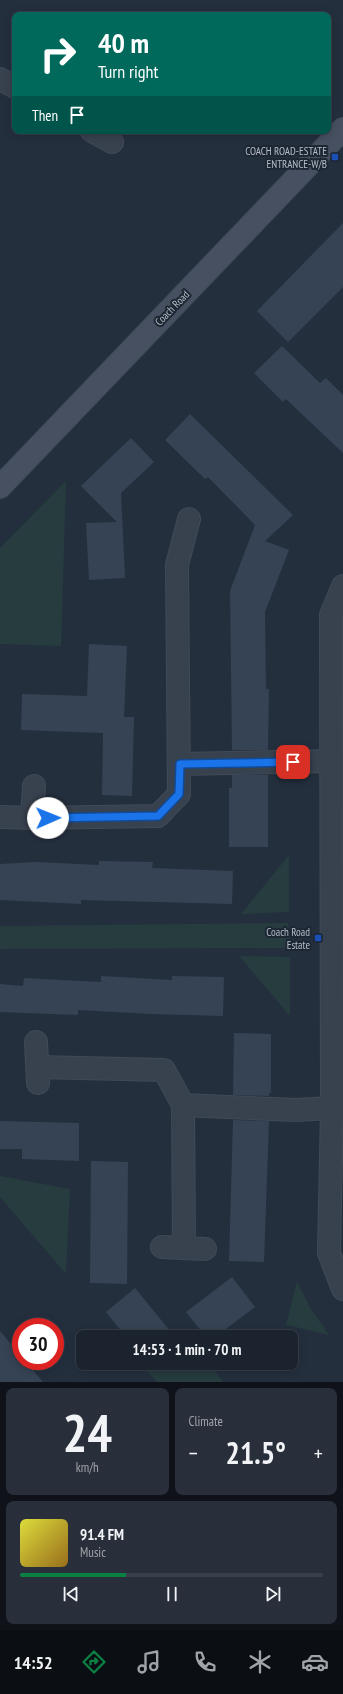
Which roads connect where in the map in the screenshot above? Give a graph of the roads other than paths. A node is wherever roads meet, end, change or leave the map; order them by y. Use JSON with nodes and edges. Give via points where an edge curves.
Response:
{"nodes":[{"id":1,"x":0,"y":79,"type":"edge"},
{"id":2,"x":12,"y":85,"type":"edge"},
{"id":3,"x":343,"y":129,"type":"edge"},
{"id":4,"x":97,"y":134,"type":"edge"},
{"id":5,"x":112,"y":142,"type":"dead end"},
{"id":6,"x":0,"y":487,"type":"edge"},
{"id":7,"x":189,"y":519,"type":"dead end"},
{"id":8,"x":343,"y":586,"type":"edge"},
{"id":9,"x":331,"y":761,"type":"junction"},
{"id":10,"x":180,"y":764,"type":"junction"},
{"id":11,"x":34,"y":786,"type":"dead end"},
{"id":12,"x":0,"y":817,"type":"edge"},
{"id":13,"x":32,"y":818,"type":"junction"},
{"id":14,"x":36,"y":1042,"type":"dead end"},
{"id":15,"x":183,"y":1105,"type":"junction"},
{"id":16,"x":332,"y":1108,"type":"junction"},
{"id":17,"x":162,"y":1247,"type":"dead end"},
{"id":18,"x":343,"y":1289,"type":"edge"}],
"edges":[{"from":1,"to":2,"type":"street"},
{"from":3,"to":6,"type":"street","name":"Coach Road"},
{"from":4,"to":5,"type":"street"},
{"from":7,"to":10,"type":"street","via":[[177,566]]},
{"from":8,"to":9,"type":"street","via":[[331,615]]},
{"from":9,"to":10,"type":"street"},
{"from":9,"to":16,"type":"street"},
{"from":10,"to":13,"type":"street","via":[[179,794],[158,816]]},
{"from":11,"to":13,"type":"street"},
{"from":12,"to":13,"type":"street"},
{"from":14,"to":15,"type":"street","via":[[38,1075],[164,1070]]},
{"from":15,"to":16,"type":"street","via":[[296,1110]]},
{"from":15,"to":17,"type":"street","via":[[194,1249]]},
{"from":16,"to":18,"type":"street","via":[[329,1253]]}]}
